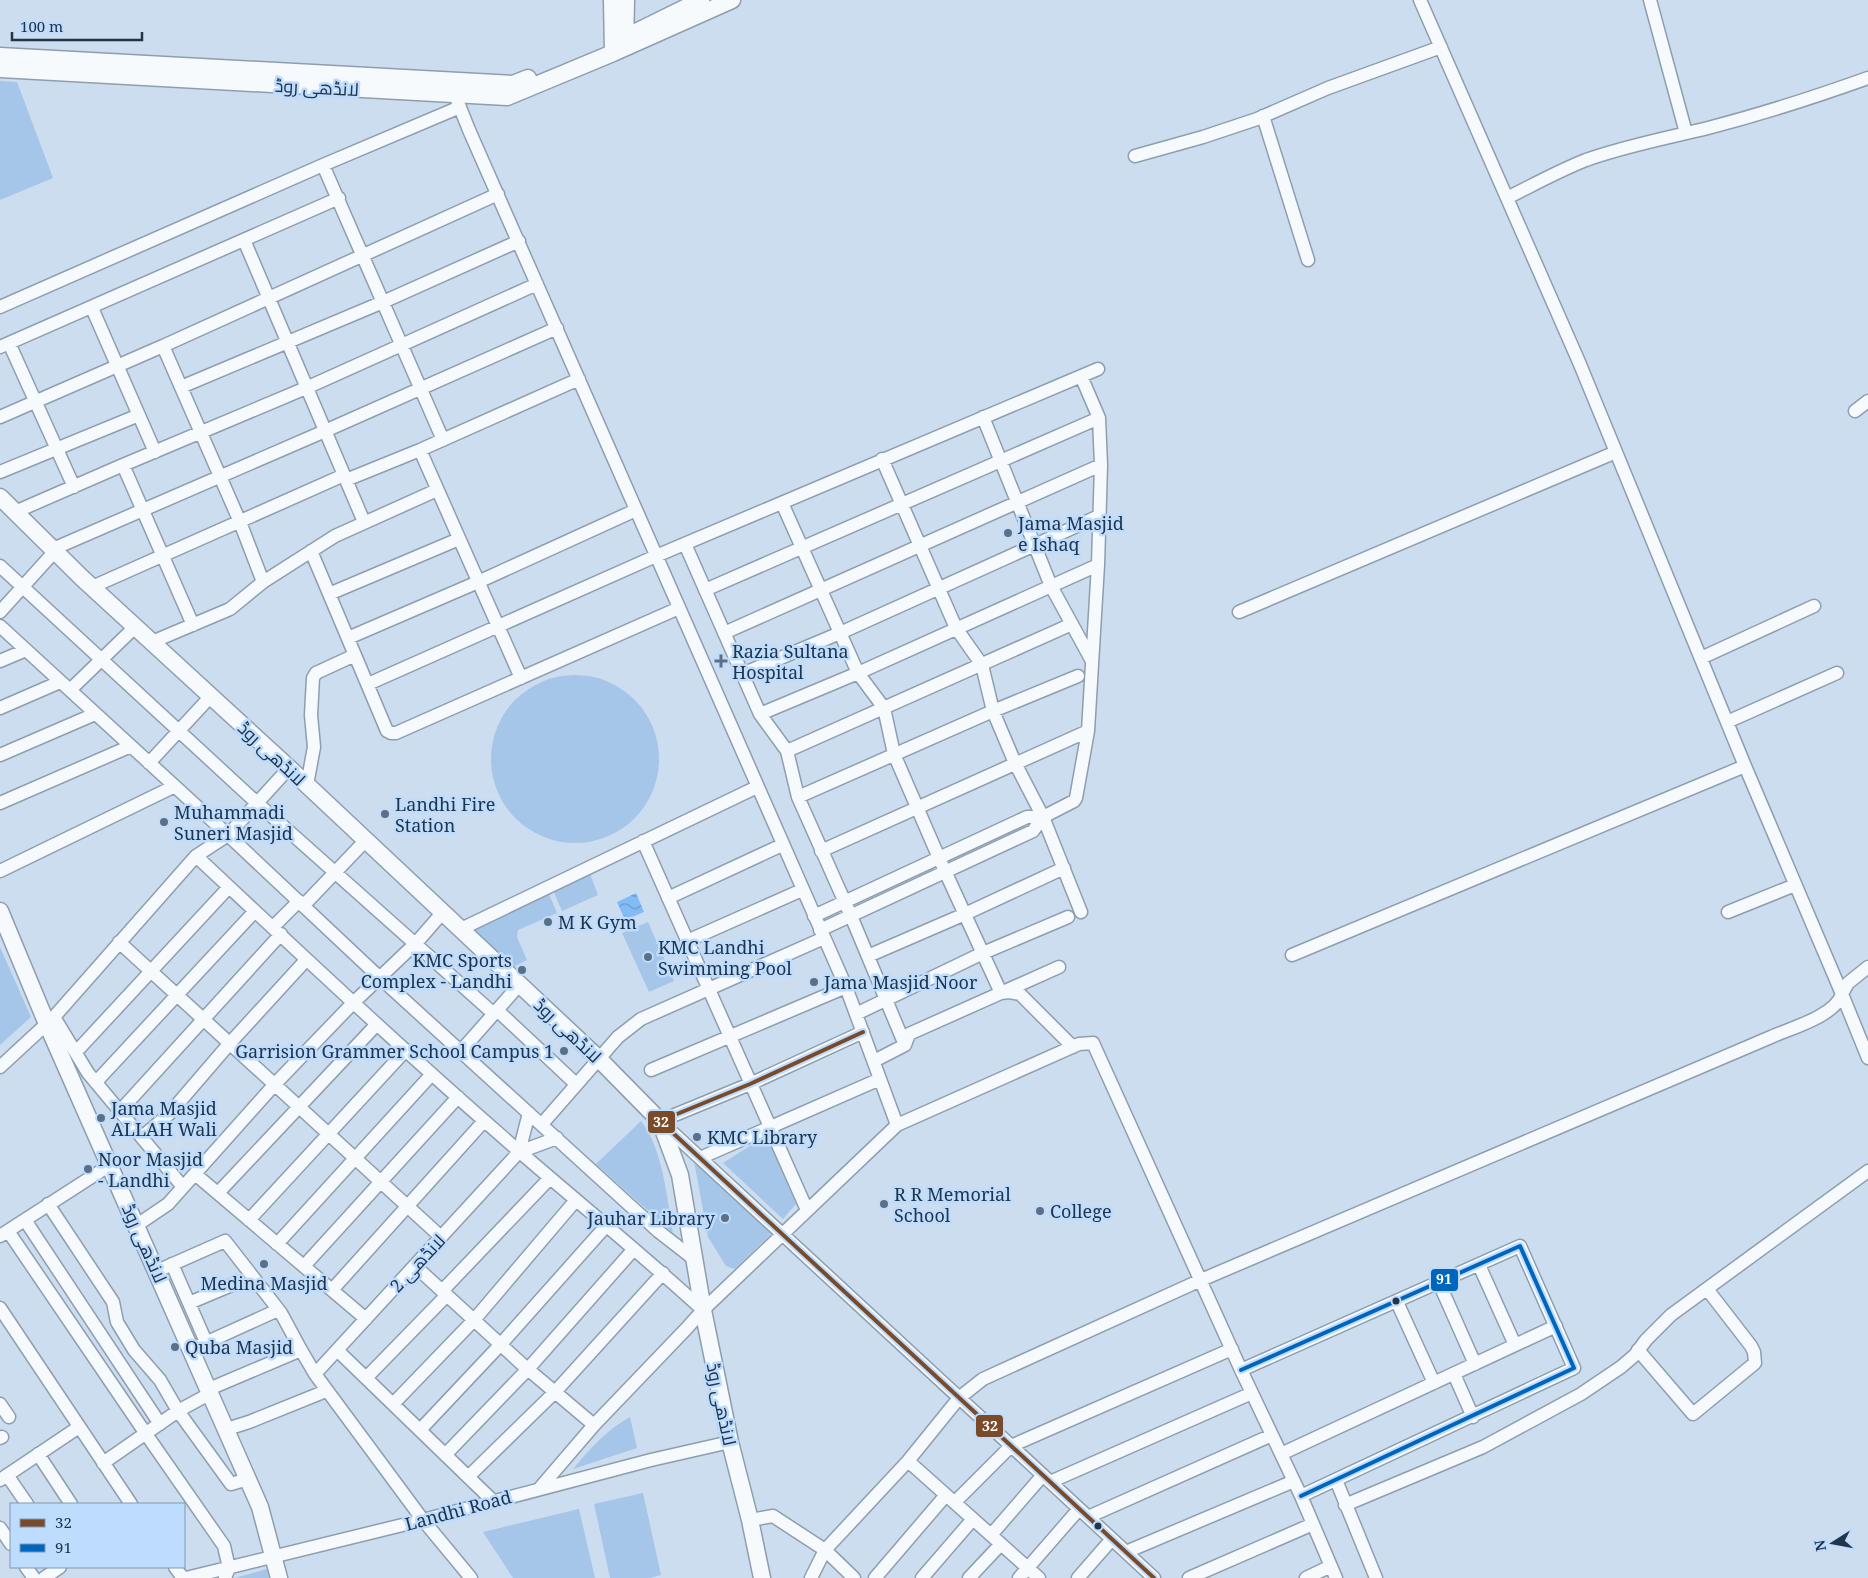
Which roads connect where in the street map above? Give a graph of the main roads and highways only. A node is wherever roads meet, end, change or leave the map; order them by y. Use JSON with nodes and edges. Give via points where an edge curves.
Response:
{"nodes":[{"id":1,"x":612,"y":0,"type":"edge"},
{"id":2,"x":626,"y":0,"type":"edge"},
{"id":3,"x":701,"y":0,"type":"edge"},
{"id":4,"x":732,"y":0,"type":"edge"},
{"id":5,"x":618,"y":45,"type":"junction"},
{"id":6,"x":0,"y":56,"type":"edge"},
{"id":7,"x":0,"y":69,"type":"edge"},
{"id":8,"x":110,"y":69,"type":"junction"},
{"id":9,"x":0,"y":497,"type":"edge"},
{"id":10,"x":2,"y":918,"type":"edge"},
{"id":11,"x":279,"y":1578,"type":"edge"},
{"id":12,"x":762,"y":1578,"type":"edge"}],
"edges":[{"from":1,"to":5,"type":"main road"},
{"from":2,"to":5,"type":"main road"},
{"from":3,"to":5,"type":"main road"},
{"from":4,"to":5,"type":"main road"},
{"from":5,"to":8,"type":"main road","name":"لانڈھی روڈ","via":[[506,97],[297,79]]},
{"from":6,"to":8,"type":"main road","name":"لانڈھی روڈ"},
{"from":7,"to":8,"type":"main road","name":"لانڈھی روڈ"},
{"from":9,"to":12,"type":"main road","name":"لانڈھی روڈ","via":[[92,587],[520,984],[660,1121],[680,1175],[703,1310]]},
{"from":10,"to":11,"type":"main road","name":"لانڈھی روڈ","via":[[137,1225],[165,1268],[199,1346],[210,1391],[260,1507]]}]}
